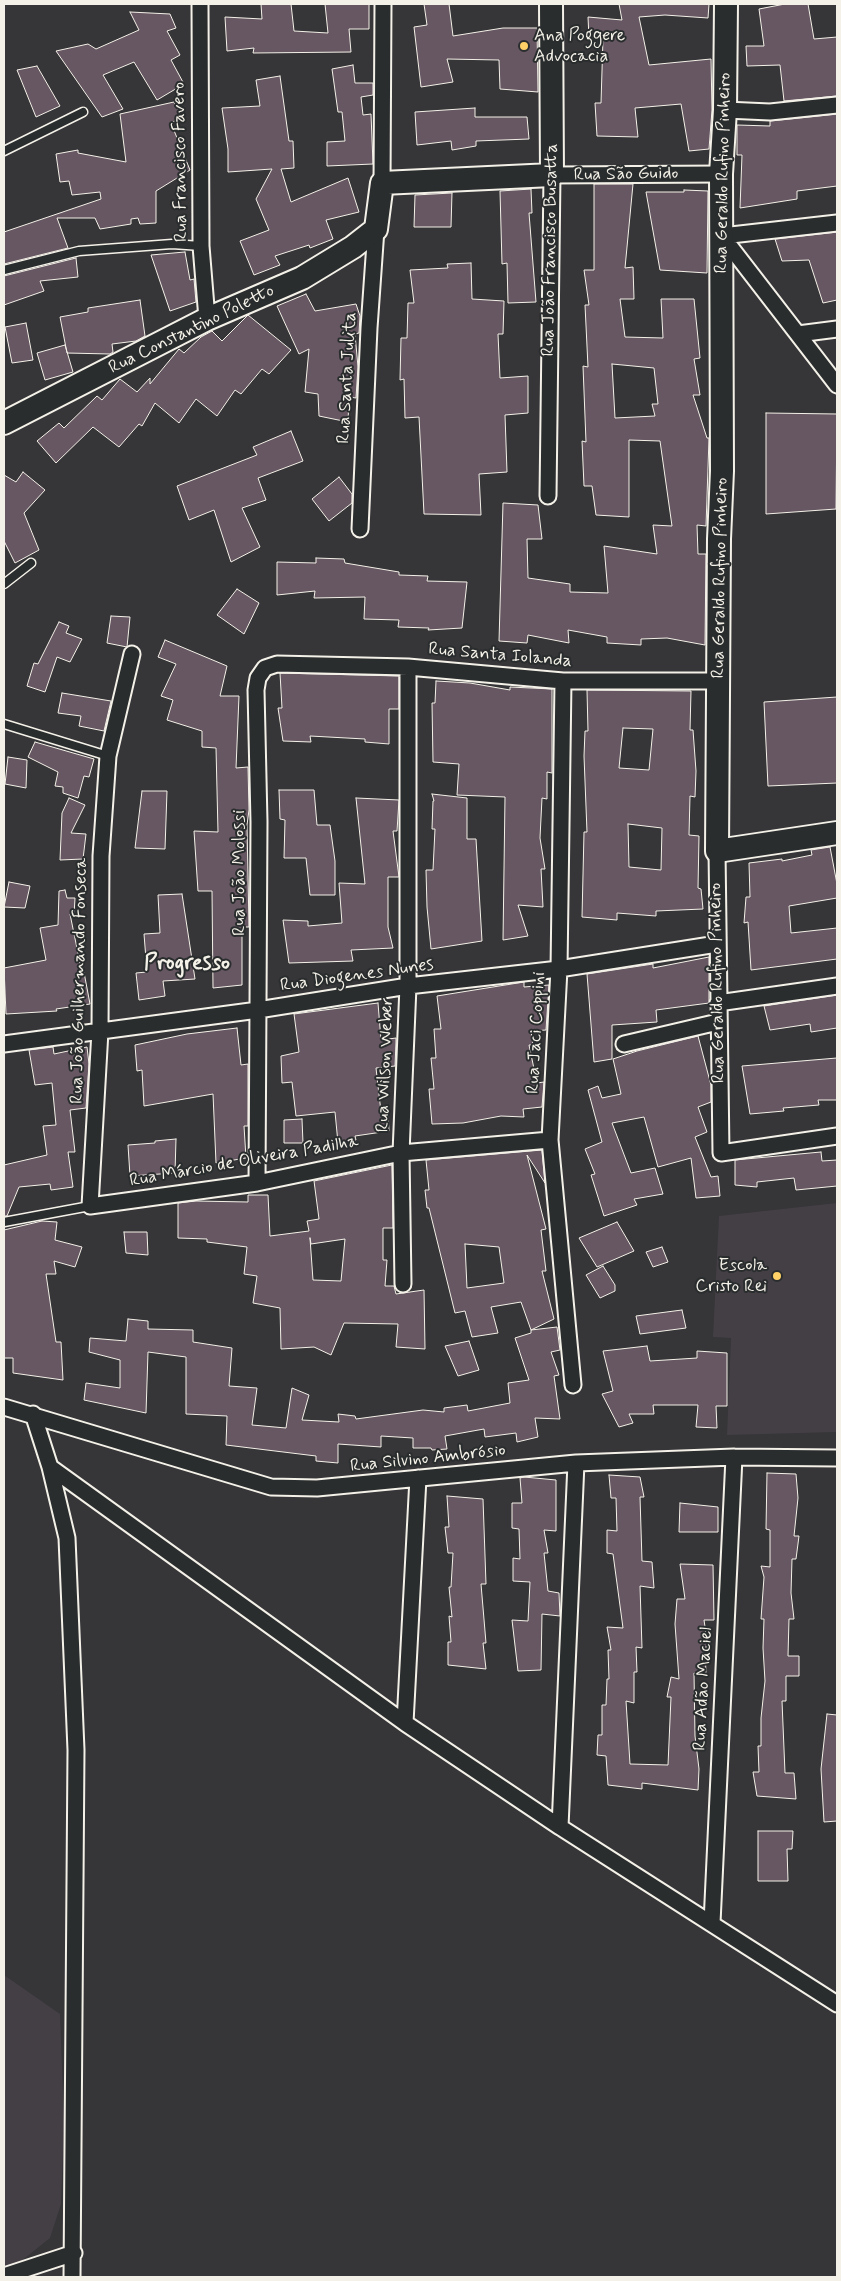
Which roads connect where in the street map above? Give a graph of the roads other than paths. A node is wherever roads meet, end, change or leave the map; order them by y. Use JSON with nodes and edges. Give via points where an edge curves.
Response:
{"nodes":[{"id":1,"x":200,"y":4,"type":"edge"},
{"id":2,"x":383,"y":4,"type":"edge"},
{"id":3,"x":551,"y":4,"type":"edge"},
{"id":4,"x":726,"y":4,"type":"edge"},
{"id":5,"x":837,"y":105,"type":"edge"},
{"id":6,"x":725,"y":110,"type":"junction"},
{"id":7,"x":82,"y":112,"type":"dead end"},
{"id":8,"x":4,"y":151,"type":"edge"},
{"id":9,"x":721,"y":174,"type":"junction"},
{"id":10,"x":552,"y":175,"type":"junction"},
{"id":11,"x":382,"y":183,"type":"junction"},
{"id":12,"x":837,"y":222,"type":"edge"},
{"id":13,"x":376,"y":229,"type":"junction"},
{"id":14,"x":722,"y":236,"type":"junction"},
{"id":15,"x":201,"y":246,"type":"junction"},
{"id":16,"x":4,"y":270,"type":"edge"},
{"id":17,"x":207,"y":319,"type":"junction"},
{"id":18,"x":837,"y":329,"type":"edge"},
{"id":19,"x":798,"y":334,"type":"junction"},
{"id":20,"x":837,"y":385,"type":"edge"},
{"id":21,"x":4,"y":423,"type":"edge"},
{"id":22,"x":548,"y":496,"type":"dead end"},
{"id":23,"x":360,"y":529,"type":"dead end"},
{"id":24,"x":31,"y":563,"type":"dead end"},
{"id":25,"x":4,"y":584,"type":"edge"},
{"id":26,"x":132,"y":654,"type":"dead end"},
{"id":27,"x":277,"y":664,"type":"joint"},
{"id":28,"x":408,"y":667,"type":"junction"},
{"id":29,"x":562,"y":681,"type":"junction"},
{"id":30,"x":720,"y":681,"type":"junction"},
{"id":31,"x":4,"y":724,"type":"edge"},
{"id":32,"x":108,"y":756,"type":"junction"},
{"id":33,"x":837,"y":833,"type":"edge"},
{"id":34,"x":717,"y":851,"type":"junction"},
{"id":35,"x":716,"y":944,"type":"junction"},
{"id":36,"x":559,"y":970,"type":"junction"},
{"id":37,"x":408,"y":986,"type":"junction"},
{"id":38,"x":837,"y":986,"type":"edge"},
{"id":39,"x":718,"y":1002,"type":"junction"},
{"id":40,"x":258,"y":1010,"type":"junction"},
{"id":41,"x":718,"y":1022,"type":"junction"},
{"id":42,"x":100,"y":1031,"type":"junction"},
{"id":43,"x":4,"y":1044,"type":"edge"},
{"id":44,"x":624,"y":1044,"type":"dead end"},
{"id":45,"x":837,"y":1136,"type":"edge"},
{"id":46,"x":550,"y":1140,"type":"junction"},
{"id":47,"x":401,"y":1153,"type":"junction"},
{"id":48,"x":257,"y":1183,"type":"junction"},
{"id":49,"x":90,"y":1206,"type":"junction"},
{"id":50,"x":4,"y":1222,"type":"edge"},
{"id":51,"x":403,"y":1284,"type":"dead end"},
{"id":52,"x":573,"y":1385,"type":"dead end"},
{"id":53,"x":4,"y":1407,"type":"edge"},
{"id":54,"x":33,"y":1414,"type":"junction"},
{"id":55,"x":734,"y":1457,"type":"junction"},
{"id":56,"x":837,"y":1458,"type":"edge"},
{"id":57,"x":576,"y":1463,"type":"junction"},
{"id":58,"x":50,"y":1467,"type":"junction"},
{"id":59,"x":418,"y":1478,"type":"junction"},
{"id":60,"x":404,"y":1722,"type":"junction"},
{"id":61,"x":560,"y":1827,"type":"junction"},
{"id":62,"x":712,"y":1923,"type":"junction"},
{"id":63,"x":837,"y":2004,"type":"edge"},
{"id":64,"x":74,"y":2253,"type":"junction"},
{"id":65,"x":4,"y":2276,"type":"edge"},
{"id":66,"x":72,"y":2277,"type":"edge"}],
"edges":[{"from":1,"to":15,"type":"street","name":"Rua Francisco Favero"},
{"from":2,"to":11,"type":"street"},
{"from":3,"to":10,"type":"street","name":"Rua João Francisco Busatta"},
{"from":4,"to":6,"type":"street","name":"Rua Geraldo Rufino Pinheiro"},
{"from":5,"to":6,"type":"street","via":[[770,112]]},
{"from":6,"to":9,"type":"street","name":"Rua Geraldo Rufino Pinheiro"},
{"from":7,"to":8,"type":"lane"},
{"from":9,"to":10,"type":"street","name":"Rua São Guido"},
{"from":9,"to":14,"type":"street","name":"Rua Geraldo Rufino Pinheiro"},
{"from":10,"to":11,"type":"street","name":"Rua São Guido"},
{"from":10,"to":22,"type":"street","name":"Rua João Francisco Busatta"},
{"from":11,"to":13,"type":"street"},
{"from":12,"to":14,"type":"street"},
{"from":13,"to":17,"type":"street","name":"Rua Constantino Poletto","via":[[302,278]]},
{"from":13,"to":23,"type":"street","name":"Rua Santa Julita"},
{"from":14,"to":19,"type":"street"},
{"from":14,"to":30,"type":"street","name":"Rua Geraldo Rufino Pinheiro"},
{"from":15,"to":16,"type":"lane","via":[[172,244],[79,251]]},
{"from":15,"to":17,"type":"street","name":"Rua Francisco Favero"},
{"from":17,"to":21,"type":"street","name":"Rua Constantino Poletto"},
{"from":18,"to":19,"type":"street"},
{"from":19,"to":20,"type":"street"},
{"from":24,"to":25,"type":"lane"},
{"from":26,"to":32,"type":"street","name":"Rua João Guilhermando Fonseca"},
{"from":27,"to":28,"type":"street","name":"Rua Santa Iolanda"},
{"from":27,"to":40,"type":"street","name":"Rua João Molossi","via":[[265,668],[258,678],[256,690]]},
{"from":28,"to":29,"type":"street","name":"Rua Santa Iolanda"},
{"from":28,"to":37,"type":"street","name":"Rua Wilson Weber"},
{"from":29,"to":30,"type":"street","name":"Rua Santa Iolanda"},
{"from":29,"to":36,"type":"street","name":"Rua Jaci Coppini"},
{"from":30,"to":34,"type":"street","name":"Rua Geraldo Rufino Pinheiro"},
{"from":31,"to":32,"type":"lane"},
{"from":32,"to":42,"type":"street","name":"Rua João Guilhermando Fonseca","via":[[102,856]]},
{"from":33,"to":34,"type":"street"},
{"from":34,"to":35,"type":"street","name":"Rua Geraldo Rufino Pinheiro"},
{"from":35,"to":36,"type":"street","name":"Rua Diogenes Nunes"},
{"from":35,"to":39,"type":"street","name":"Rua Geraldo Rufino Pinheiro"},
{"from":36,"to":37,"type":"street","name":"Rua Diogenes Nunes"},
{"from":36,"to":46,"type":"street","name":"Rua Jaci Coppini"},
{"from":37,"to":40,"type":"street","name":"Rua Diogenes Nunes"},
{"from":37,"to":47,"type":"street","name":"Rua Wilson Weber"},
{"from":38,"to":39,"type":"street"},
{"from":39,"to":41,"type":"street","name":"Rua Geraldo Rufino Pinheiro"},
{"from":40,"to":42,"type":"street","name":"Rua Diogenes Nunes"},
{"from":40,"to":48,"type":"street","name":"Rua João Molossi"},
{"from":41,"to":44,"type":"street"},
{"from":41,"to":45,"type":"street","name":"Rua Geraldo Rufino Pinheiro","via":[[721,1153]]},
{"from":42,"to":43,"type":"street","name":"Rua Diogenes Nunes"},
{"from":42,"to":49,"type":"street","name":"Rua João Guilhermando Fonseca"},
{"from":46,"to":47,"type":"street","name":"Rua Márcio de Oliveira Padilha"},
{"from":46,"to":52,"type":"street","name":"Rua Jaci Coppini"},
{"from":47,"to":48,"type":"street","name":"Rua Márcio de Oliveira Padilha"},
{"from":47,"to":51,"type":"street","name":"Rua Wilson Weber"},
{"from":48,"to":49,"type":"street","name":"Rua Márcio de Oliveira Padilha"},
{"from":49,"to":50,"type":"lane","name":"Rua Márcio de Oliveira Padilha"},
{"from":53,"to":54,"type":"street","name":"Rua Silvino Ambrósio"},
{"from":54,"to":58,"type":"street"},
{"from":54,"to":59,"type":"street","name":"Rua Silvino Ambrósio","via":[[271,1487],[317,1488]]},
{"from":55,"to":56,"type":"street","name":"Rua Silvino Ambrósio"},
{"from":55,"to":57,"type":"street","name":"Rua Silvino Ambrósio"},
{"from":55,"to":62,"type":"street","name":"Rua Adão Maciel"},
{"from":57,"to":59,"type":"street","name":"Rua Silvino Ambrósio"},
{"from":57,"to":61,"type":"street"},
{"from":58,"to":60,"type":"street"},
{"from":58,"to":64,"type":"street","via":[[67,1538],[76,1750]]},
{"from":59,"to":60,"type":"street"},
{"from":60,"to":61,"type":"street"},
{"from":61,"to":62,"type":"street"},
{"from":62,"to":63,"type":"street"},
{"from":64,"to":65,"type":"street"},
{"from":64,"to":66,"type":"street"}]}
